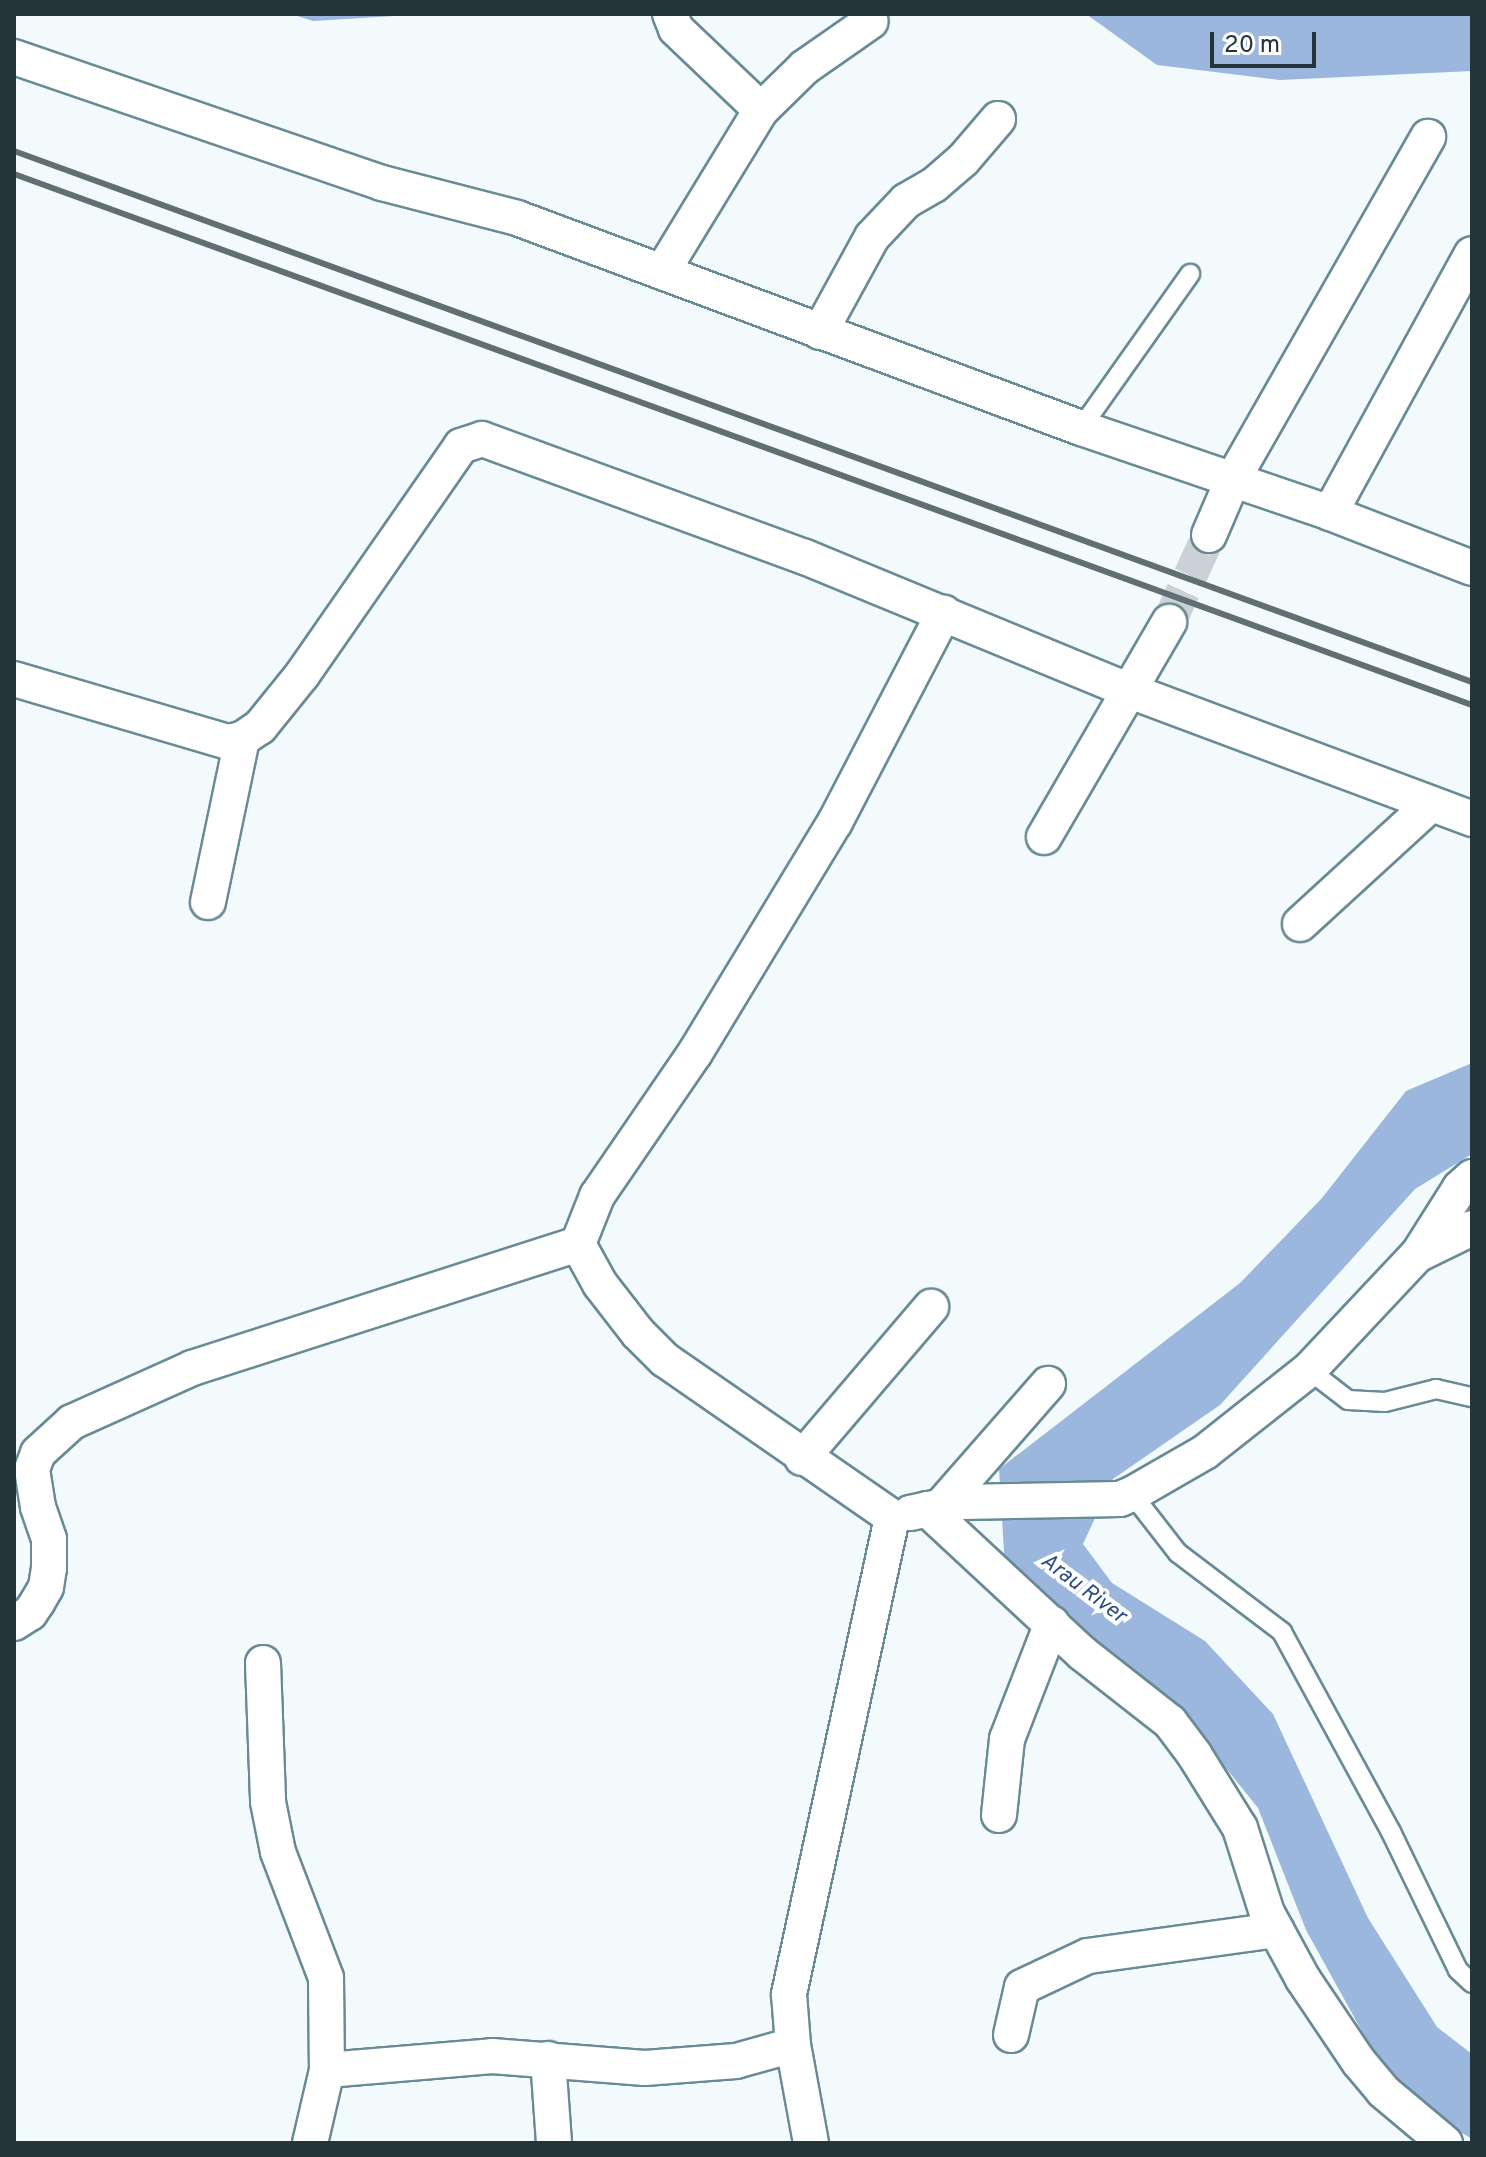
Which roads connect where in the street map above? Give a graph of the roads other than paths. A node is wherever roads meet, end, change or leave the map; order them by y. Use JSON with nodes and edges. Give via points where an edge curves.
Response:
{"nodes":[{"id":1,"x":670,"y":14,"type":"edge"},
{"id":2,"x":871,"y":21,"type":"dead end"},
{"id":3,"x":14,"y":57,"type":"edge"},
{"id":4,"x":761,"y":110,"type":"junction"},
{"id":5,"x":998,"y":119,"type":"dead end"},
{"id":6,"x":1428,"y":137,"type":"dead end"},
{"id":7,"x":1472,"y":254,"type":"edge"},
{"id":8,"x":662,"y":272,"type":"junction"},
{"id":9,"x":1190,"y":274,"type":"dead end"},
{"id":10,"x":820,"y":332,"type":"junction"},
{"id":11,"x":1081,"y":428,"type":"junction"},
{"id":12,"x":1233,"y":479,"type":"junction"},
{"id":13,"x":1330,"y":513,"type":"junction"},
{"id":14,"x":1209,"y":535,"type":"tunnel mouth"},
{"id":15,"x":1472,"y":568,"type":"edge"},
{"id":16,"x":944,"y":613,"type":"junction"},
{"id":17,"x":1169,"y":622,"type":"tunnel mouth"},
{"id":18,"x":14,"y":679,"type":"edge"},
{"id":19,"x":1130,"y":691,"type":"junction"},
{"id":20,"x":242,"y":739,"type":"junction"},
{"id":21,"x":1430,"y":805,"type":"junction"},
{"id":22,"x":1472,"y":819,"type":"edge"},
{"id":23,"x":1044,"y":837,"type":"dead end"},
{"id":24,"x":208,"y":902,"type":"dead end"},
{"id":25,"x":1300,"y":924,"type":"dead end"},
{"id":26,"x":1472,"y":1177,"type":"edge"},
{"id":27,"x":1472,"y":1228,"type":"edge"},
{"id":28,"x":578,"y":1244,"type":"junction"},
{"id":29,"x":1417,"y":1255,"type":"junction"},
{"id":30,"x":931,"y":1307,"type":"dead end"},
{"id":31,"x":1309,"y":1370,"type":"junction"},
{"id":32,"x":1048,"y":1384,"type":"dead end"},
{"id":33,"x":1472,"y":1397,"type":"edge"},
{"id":34,"x":802,"y":1458,"type":"junction"},
{"id":35,"x":1126,"y":1496,"type":"junction"},
{"id":36,"x":944,"y":1505,"type":"junction"},
{"id":37,"x":892,"y":1517,"type":"junction"},
{"id":38,"x":14,"y":1623,"type":"edge"},
{"id":39,"x":1052,"y":1623,"type":"junction"},
{"id":40,"x":263,"y":1663,"type":"dead end"},
{"id":41,"x":999,"y":1815,"type":"dead end"},
{"id":42,"x":1276,"y":1930,"type":"junction"},
{"id":43,"x":1472,"y":1983,"type":"edge"},
{"id":44,"x":1011,"y":2035,"type":"dead end"},
{"id":45,"x":793,"y":2045,"type":"junction"},
{"id":46,"x":548,"y":2059,"type":"junction"},
{"id":47,"x":327,"y":2070,"type":"junction"},
{"id":48,"x":310,"y":2143,"type":"edge"},
{"id":49,"x":554,"y":2143,"type":"edge"},
{"id":50,"x":811,"y":2143,"type":"edge"},
{"id":51,"x":1445,"y":2143,"type":"edge"}],
"edges":[{"from":1,"to":4,"type":"street","via":[[676,29]]},
{"from":2,"to":4,"type":"street","via":[[805,67]]},
{"from":3,"to":8,"type":"street","via":[[368,179],[517,218]]},
{"from":4,"to":8,"type":"street"},
{"from":5,"to":10,"type":"street","via":[[963,160],[906,201],[872,237]]},
{"from":6,"to":12,"type":"street"},
{"from":7,"to":13,"type":"street"},
{"from":8,"to":10,"type":"street"},
{"from":9,"to":11,"type":"lane"},
{"from":10,"to":11,"type":"street"},
{"from":11,"to":12,"type":"street"},
{"from":12,"to":13,"type":"street"},
{"from":12,"to":14,"type":"street"},
{"from":13,"to":15,"type":"street"},
{"from":16,"to":19,"type":"street"},
{"from":16,"to":20,"type":"street","via":[[482,439],[461,446],[302,675],[260,727]]},
{"from":16,"to":28,"type":"street","via":[[835,822],[695,1053],[597,1196]]},
{"from":17,"to":19,"type":"street"},
{"from":18,"to":20,"type":"street","via":[[228,742]]},
{"from":19,"to":21,"type":"street"},
{"from":19,"to":23,"type":"street"},
{"from":20,"to":24,"type":"street"},
{"from":21,"to":22,"type":"street"},
{"from":21,"to":25,"type":"street"},
{"from":26,"to":29,"type":"street"},
{"from":27,"to":29,"type":"street"},
{"from":28,"to":34,"type":"street","via":[[600,1284],[665,1360]]},
{"from":28,"to":38,"type":"street","via":[[192,1368],[72,1422],[38,1453],[32,1469],[49,1539],[49,1568],[38,1601]]},
{"from":29,"to":31,"type":"street"},
{"from":30,"to":34,"type":"street"},
{"from":31,"to":33,"type":"lane","via":[[1348,1400],[1385,1402],[1436,1389]]},
{"from":31,"to":35,"type":"street","via":[[1205,1452]]},
{"from":32,"to":36,"type":"street"},
{"from":34,"to":37,"type":"street"},
{"from":35,"to":36,"type":"street"},
{"from":35,"to":43,"type":"lane","via":[[1178,1553],[1282,1632],[1391,1832],[1458,1970]]},
{"from":36,"to":37,"type":"street"},
{"from":36,"to":39,"type":"street"},
{"from":37,"to":45,"type":"street","via":[[789,1994]]},
{"from":39,"to":41,"type":"street","via":[[1007,1739]]},
{"from":39,"to":42,"type":"street","via":[[1170,1722],[1194,1754],[1240,1828]]},
{"from":40,"to":47,"type":"street","via":[[268,1802],[278,1852],[326,1978]]},
{"from":42,"to":44,"type":"street","via":[[1088,1956],[1022,1987]]},
{"from":42,"to":51,"type":"street","via":[[1359,2062],[1383,2091]]},
{"from":45,"to":46,"type":"street","via":[[736,2061],[645,2068]]},
{"from":45,"to":50,"type":"street"},
{"from":46,"to":47,"type":"street","via":[[492,2056]]},
{"from":46,"to":49,"type":"street"},
{"from":47,"to":48,"type":"street"}]}
